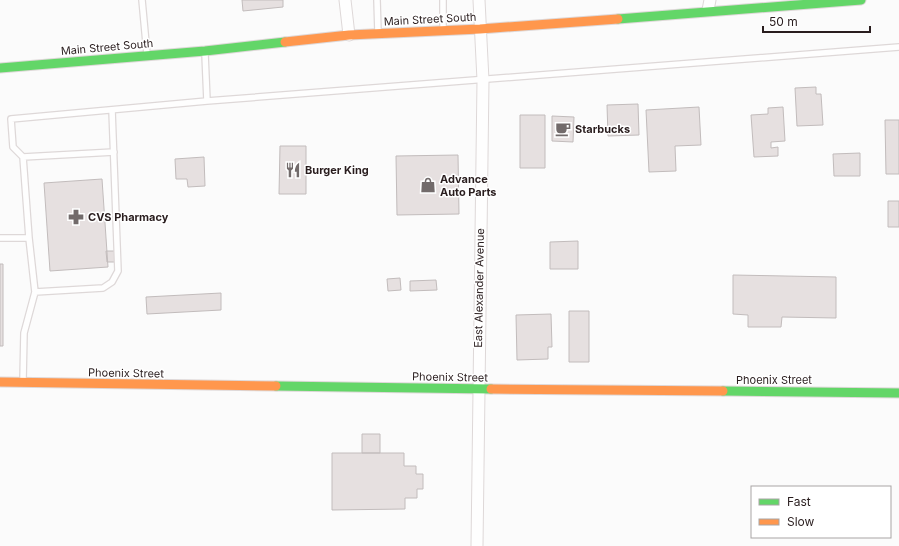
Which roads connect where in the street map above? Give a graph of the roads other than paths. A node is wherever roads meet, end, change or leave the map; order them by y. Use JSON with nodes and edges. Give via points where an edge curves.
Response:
{"nodes":[{"id":1,"x":142,"y":0,"type":"edge"},
{"id":2,"x":345,"y":0,"type":"edge"},
{"id":3,"x":377,"y":0,"type":"edge"},
{"id":4,"x":443,"y":0,"type":"edge"},
{"id":5,"x":479,"y":0,"type":"edge"},
{"id":6,"x":854,"y":0,"type":"edge"},
{"id":7,"x":861,"y":0,"type":"edge"},
{"id":8,"x":709,"y":5,"type":"edge"},
{"id":9,"x":480,"y":29,"type":"junction"},
{"id":10,"x":443,"y":31,"type":"junction"},
{"id":11,"x":378,"y":34,"type":"junction"},
{"id":12,"x":349,"y":35,"type":"junction"},
{"id":13,"x":899,"y":47,"type":"edge"},
{"id":14,"x":205,"y":51,"type":"junction"},
{"id":15,"x":147,"y":56,"type":"junction"},
{"id":16,"x":0,"y":68,"type":"edge"},
{"id":17,"x":483,"y":80,"type":"junction"},
{"id":18,"x":207,"y":101,"type":"junction"},
{"id":19,"x":112,"y":110,"type":"junction"},
{"id":20,"x":114,"y":152,"type":"junction"},
{"id":21,"x":23,"y":157,"type":"junction"},
{"id":22,"x":0,"y":238,"type":"edge"},
{"id":23,"x":29,"y":238,"type":"junction"},
{"id":24,"x":35,"y":292,"type":"junction"},
{"id":25,"x":0,"y":382,"type":"edge"},
{"id":26,"x":22,"y":383,"type":"junction"},
{"id":27,"x":478,"y":389,"type":"junction"},
{"id":28,"x":899,"y":393,"type":"edge"},
{"id":29,"x":477,"y":546,"type":"edge"}],
"edges":[{"from":1,"to":15,"type":"lane"},
{"from":2,"to":12,"type":"street"},
{"from":3,"to":11,"type":"lane"},
{"from":4,"to":10,"type":"lane"},
{"from":5,"to":9,"type":"street","name":"East Alexander Avenue"},
{"from":6,"to":7,"type":"street","name":"Main Street South"},
{"from":6,"to":8,"type":"street","name":"Main Street South"},
{"from":8,"to":9,"type":"street","name":"Main Street South"},
{"from":9,"to":10,"type":"street","name":"Main Street South"},
{"from":9,"to":17,"type":"street","name":"East Alexander Avenue"},
{"from":10,"to":11,"type":"street","name":"Main Street South"},
{"from":11,"to":12,"type":"street","name":"Main Street South"},
{"from":12,"to":14,"type":"street","name":"Main Street South"},
{"from":13,"to":17,"type":"lane"},
{"from":14,"to":15,"type":"street","name":"Main Street South"},
{"from":14,"to":18,"type":"lane"},
{"from":15,"to":16,"type":"street","name":"Main Street South"},
{"from":17,"to":18,"type":"lane"},
{"from":17,"to":27,"type":"street","name":"East Alexander Avenue"},
{"from":18,"to":19,"type":"lane"},
{"from":19,"to":20,"type":"lane"},
{"from":19,"to":21,"type":"lane","via":[[11,119],[13,147]]},
{"from":20,"to":21,"type":"lane"},
{"from":20,"to":24,"type":"lane","via":[[118,271],[112,282],[103,288]]},
{"from":21,"to":23,"type":"lane"},
{"from":22,"to":23,"type":"lane"},
{"from":23,"to":24,"type":"lane"},
{"from":24,"to":26,"type":"lane","via":[[24,332]]},
{"from":25,"to":26,"type":"street","name":"Phoenix Street"},
{"from":26,"to":27,"type":"street","name":"Phoenix Street"},
{"from":27,"to":28,"type":"street","name":"Phoenix Street"},
{"from":27,"to":29,"type":"street","name":"East Alexander Avenue"}]}
